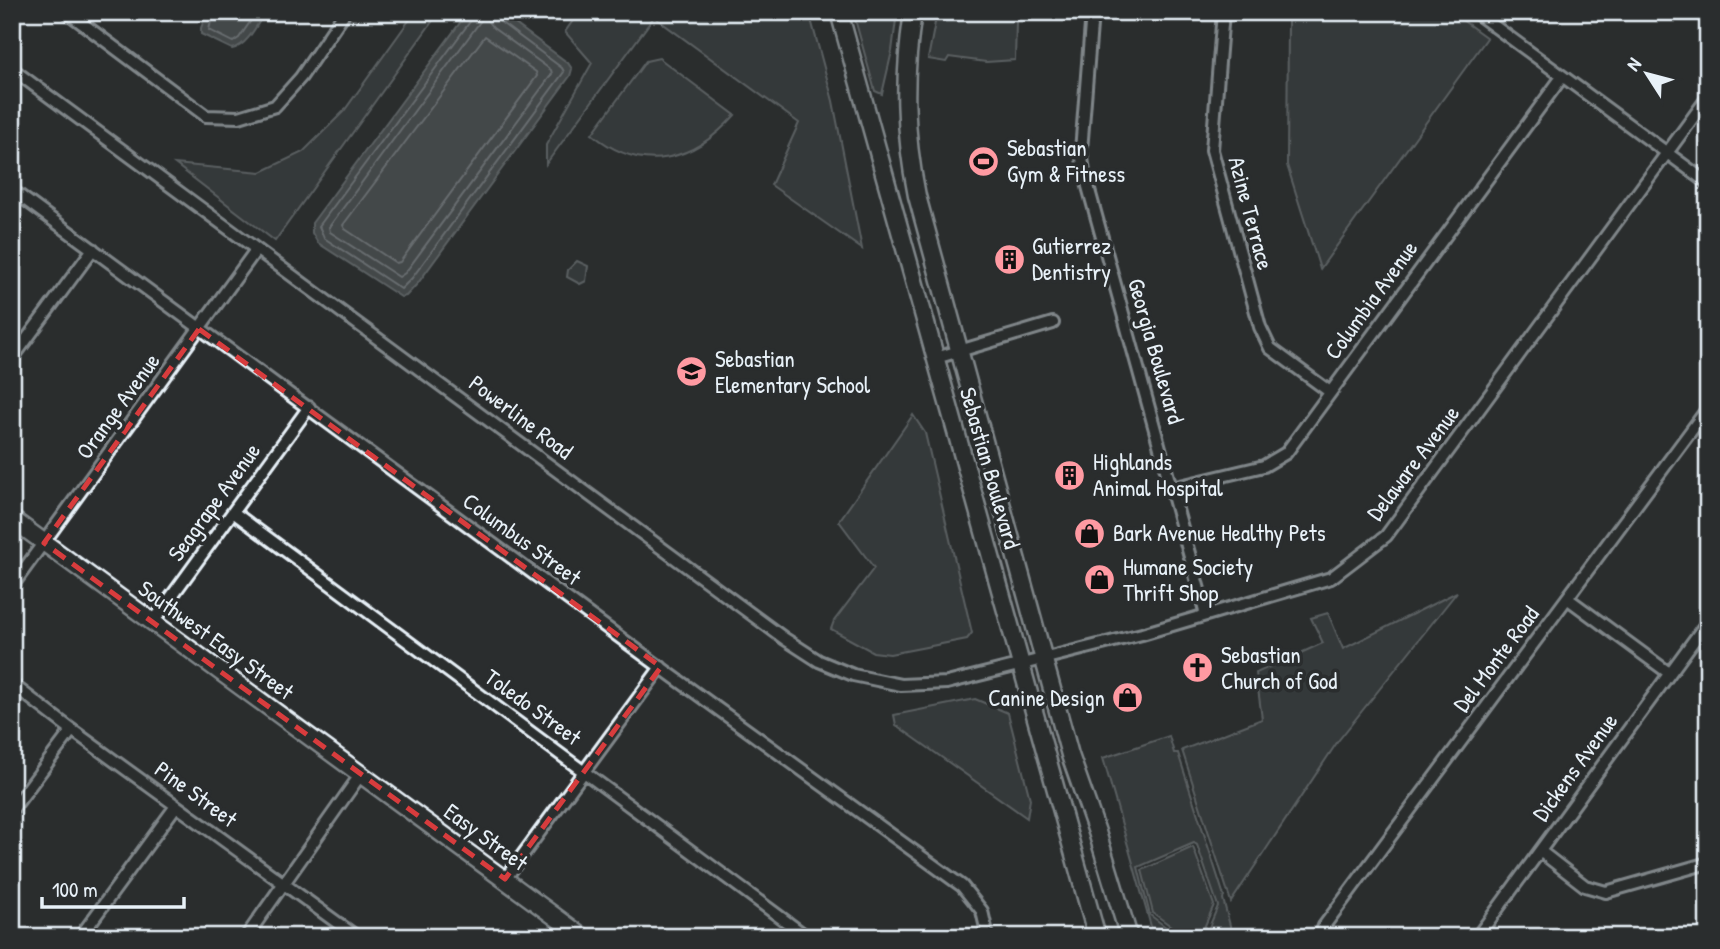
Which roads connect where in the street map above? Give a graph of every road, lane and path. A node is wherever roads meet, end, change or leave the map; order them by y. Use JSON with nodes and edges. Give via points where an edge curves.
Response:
{"nodes":[{"id":1,"x":67,"y":12,"type":"edge"},
{"id":2,"x":345,"y":12,"type":"edge"},
{"id":3,"x":839,"y":12,"type":"edge"},
{"id":4,"x":913,"y":12,"type":"edge"},
{"id":5,"x":1091,"y":12,"type":"edge"},
{"id":6,"x":1223,"y":12,"type":"edge"},
{"id":7,"x":1475,"y":12,"type":"edge"},
{"id":8,"x":12,"y":69,"type":"edge"},
{"id":9,"x":1562,"y":77,"type":"junction"},
{"id":10,"x":1708,"y":97,"type":"edge"},
{"id":11,"x":1667,"y":154,"type":"junction"},
{"id":12,"x":1708,"y":183,"type":"edge"},
{"id":13,"x":12,"y":190,"type":"edge"},
{"id":14,"x":93,"y":249,"type":"junction"},
{"id":15,"x":256,"y":250,"type":"junction"},
{"id":16,"x":1053,"y":323,"type":"dead end"},
{"id":17,"x":199,"y":329,"type":"junction"},
{"id":18,"x":960,"y":350,"type":"junction"},
{"id":19,"x":936,"y":358,"type":"junction"},
{"id":20,"x":12,"y":359,"type":"edge"},
{"id":21,"x":1330,"y":392,"type":"junction"},
{"id":22,"x":309,"y":407,"type":"junction"},
{"id":23,"x":1708,"y":408,"type":"edge"},
{"id":24,"x":1172,"y":488,"type":"junction"},
{"id":25,"x":233,"y":512,"type":"junction"},
{"id":26,"x":12,"y":519,"type":"edge"},
{"id":27,"x":44,"y":542,"type":"junction"},
{"id":28,"x":12,"y":586,"type":"edge"},
{"id":29,"x":1567,"y":598,"type":"junction"},
{"id":30,"x":1206,"y":615,"type":"junction"},
{"id":31,"x":1708,"y":621,"type":"edge"},
{"id":32,"x":153,"y":622,"type":"junction"},
{"id":33,"x":1044,"y":659,"type":"junction"},
{"id":34,"x":1021,"y":665,"type":"junction"},
{"id":35,"x":661,"y":667,"type":"junction"},
{"id":36,"x":1669,"y":673,"type":"junction"},
{"id":37,"x":12,"y":684,"type":"edge"},
{"id":38,"x":72,"y":730,"type":"junction"},
{"id":39,"x":584,"y":772,"type":"junction"},
{"id":40,"x":361,"y":774,"type":"junction"},
{"id":41,"x":176,"y":806,"type":"junction"},
{"id":42,"x":12,"y":810,"type":"edge"},
{"id":43,"x":1540,"y":851,"type":"junction"},
{"id":44,"x":1708,"y":863,"type":"edge"},
{"id":45,"x":505,"y":879,"type":"junction"},
{"id":46,"x":286,"y":884,"type":"junction"},
{"id":47,"x":80,"y":937,"type":"edge"},
{"id":48,"x":246,"y":937,"type":"edge"},
{"id":49,"x":357,"y":937,"type":"edge"},
{"id":50,"x":583,"y":937,"type":"edge"},
{"id":51,"x":807,"y":937,"type":"edge"},
{"id":52,"x":988,"y":937,"type":"edge"},
{"id":53,"x":1097,"y":937,"type":"edge"},
{"id":54,"x":1129,"y":937,"type":"edge"},
{"id":55,"x":1320,"y":937,"type":"edge"},
{"id":56,"x":1477,"y":937,"type":"edge"}],
"edges":[{"from":1,"to":2,"type":"street","via":[[206,116],[239,117],[275,106]]},
{"from":3,"to":19,"type":"main road","name":"Sebastian Boulevard"},
{"from":4,"to":18,"type":"main road","name":"Sebastian Boulevard","via":[[907,52],[908,140],[917,196]]},
{"from":5,"to":24,"type":"street","name":"Georgia Boulevard","via":[[1084,172]]},
{"from":6,"to":21,"type":"street","name":"Azine Terrace","via":[[1212,150],[1261,327],[1270,348]]},
{"from":7,"to":9,"type":"street"},
{"from":8,"to":15,"type":"street","name":"Powerline Road"},
{"from":9,"to":11,"type":"street"},
{"from":9,"to":21,"type":"street","name":"Columbia Avenue"},
{"from":10,"to":11,"type":"street","name":"Delaware Avenue"},
{"from":11,"to":12,"type":"street"},
{"from":11,"to":30,"type":"street","name":"Delaware Avenue","via":[[1386,536],[1331,578]]},
{"from":13,"to":14,"type":"street","name":"Columbus Street"},
{"from":14,"to":17,"type":"street","name":"Columbus Street"},
{"from":14,"to":20,"type":"street"},
{"from":15,"to":17,"type":"street","name":"Orange Avenue"},
{"from":15,"to":34,"type":"street","name":"Powerline Road","via":[[819,661],[853,675],[901,685],[947,683]]},
{"from":16,"to":18,"type":"street"},
{"from":17,"to":22,"type":"street","name":"Columbus Street"},
{"from":17,"to":27,"type":"street","name":"Orange Avenue"},
{"from":18,"to":19,"type":"street"},
{"from":18,"to":33,"type":"main road","name":"Sebastian Boulevard"},
{"from":19,"to":34,"type":"main road","name":"Sebastian Boulevard"},
{"from":21,"to":24,"type":"street","name":"Columbia Avenue","via":[[1286,453],[1264,466]]},
{"from":22,"to":25,"type":"street","name":"Seagrape Avenue"},
{"from":22,"to":35,"type":"street","name":"Columbus Street"},
{"from":23,"to":29,"type":"street","name":"Del Monte Road"},
{"from":24,"to":30,"type":"street","name":"Georgia Boulevard"},
{"from":25,"to":32,"type":"street","name":"Seagrape Avenue"},
{"from":25,"to":39,"type":"street","name":"Toledo Street"},
{"from":26,"to":27,"type":"main road"},
{"from":27,"to":28,"type":"street","name":"Orange Avenue"},
{"from":27,"to":32,"type":"main road","name":"Southwest Easy Street"},
{"from":29,"to":36,"type":"street"},
{"from":29,"to":55,"type":"street","name":"Del Monte Road"},
{"from":30,"to":33,"type":"street","name":"Delaware Avenue"},
{"from":31,"to":36,"type":"street","name":"Dickens Avenue"},
{"from":32,"to":40,"type":"main road","name":"Southwest Easy Street"},
{"from":33,"to":34,"type":"street","name":"Powerline Road"},
{"from":33,"to":54,"type":"main road","name":"Sebastian Boulevard"},
{"from":34,"to":53,"type":"main road","name":"Sebastian Boulevard"},
{"from":35,"to":39,"type":"street"},
{"from":35,"to":52,"type":"street","name":"Columbus Street","via":[[962,886],[982,911]]},
{"from":36,"to":43,"type":"street","name":"Dickens Avenue"},
{"from":37,"to":38,"type":"street","name":"Pine Street"},
{"from":38,"to":41,"type":"street","name":"Pine Street"},
{"from":38,"to":42,"type":"street"},
{"from":39,"to":45,"type":"street"},
{"from":39,"to":51,"type":"street","name":"Toledo Street"},
{"from":40,"to":45,"type":"main road","name":"Easy Street"},
{"from":40,"to":46,"type":"street"},
{"from":41,"to":46,"type":"street","name":"Pine Street"},
{"from":41,"to":47,"type":"street"},
{"from":43,"to":44,"type":"street","via":[[1585,886],[1606,892]]},
{"from":43,"to":56,"type":"street","name":"Dickens Avenue"},
{"from":45,"to":50,"type":"main road","name":"Easy Street"},
{"from":46,"to":48,"type":"street"},
{"from":46,"to":49,"type":"street","name":"Pine Street"}]}
